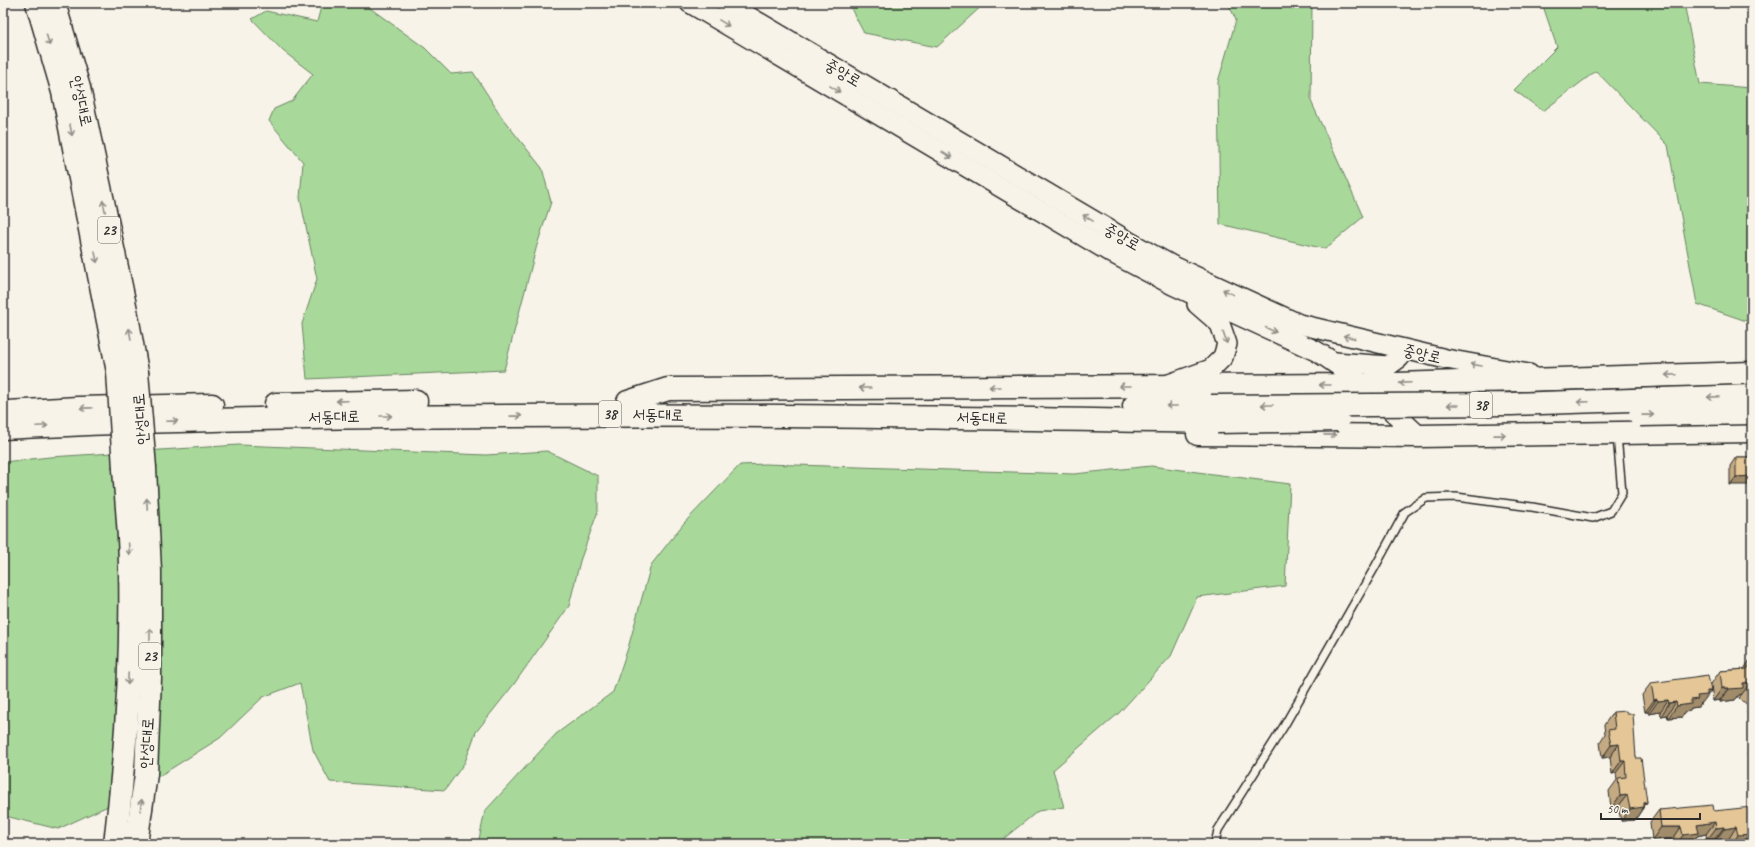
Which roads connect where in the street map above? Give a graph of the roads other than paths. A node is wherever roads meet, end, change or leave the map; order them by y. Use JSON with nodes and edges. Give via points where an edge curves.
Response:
{"nodes":[{"id":1,"x":37,"y":3,"type":"edge"},
{"id":2,"x":54,"y":3,"type":"edge"},
{"id":3,"x":690,"y":3,"type":"edge"},
{"id":4,"x":726,"y":3,"type":"edge"},
{"id":5,"x":71,"y":90,"type":"junction"},
{"id":6,"x":1131,"y":263,"type":"junction"},
{"id":7,"x":1406,"y":350,"type":"junction"},
{"id":8,"x":1335,"y":362,"type":"junction"},
{"id":9,"x":1752,"y":372,"type":"edge"},
{"id":10,"x":1556,"y":379,"type":"junction"},
{"id":11,"x":1282,"y":385,"type":"junction"},
{"id":12,"x":1364,"y":385,"type":"junction"},
{"id":13,"x":1165,"y":386,"type":"junction"},
{"id":14,"x":1752,"y":396,"type":"edge"},
{"id":15,"x":632,"y":408,"type":"junction"},
{"id":16,"x":3,"y":413,"type":"edge"},
{"id":17,"x":1752,"y":413,"type":"edge"},
{"id":18,"x":1214,"y":414,"type":"junction"},
{"id":19,"x":3,"y":428,"type":"edge"},
{"id":20,"x":1752,"y":431,"type":"edge"},
{"id":21,"x":1616,"y":433,"type":"junction"},
{"id":22,"x":1284,"y":434,"type":"junction"},
{"id":23,"x":1419,"y":436,"type":"junction"},
{"id":24,"x":134,"y":468,"type":"junction"},
{"id":25,"x":115,"y":844,"type":"edge"},
{"id":26,"x":136,"y":844,"type":"edge"},
{"id":27,"x":1215,"y":844,"type":"edge"}],
"edges":[{"from":1,"to":5,"type":"highway","name":"안성대로","number":"23","one_way":true},
{"from":2,"to":5,"type":"highway","name":"안성대로","number":"23"},
{"from":3,"to":6,"type":"main road","name":"중앙로","one_way":true},
{"from":7,"to":4,"type":"main road","name":"중앙로","one_way":true,"via":[[1299,324],[1173,266]]},
{"from":5,"to":24,"type":"highway","name":"안성대로","number":"23","bridge":true,"via":[[126,310],[127,372]]},
{"from":6,"to":8,"type":"main road","name":"중앙로","one_way":true},
{"from":6,"to":13,"type":"main road","one_way":true,"via":[[1202,307],[1220,324],[1227,344],[1223,357],[1211,369]]},
{"from":7,"to":8,"type":"main road","via":[[1388,366]]},
{"from":10,"to":7,"type":"main road","name":"중앙로","one_way":true},
{"from":8,"to":12,"type":"main road","name":"중앙로"},
{"from":9,"to":10,"type":"highway","one_way":true},
{"from":10,"to":12,"type":"highway","one_way":true},
{"from":12,"to":11,"type":"highway","one_way":true},
{"from":11,"to":13,"type":"highway"},
{"from":11,"to":22,"type":"highway","via":[[1305,401],[1306,425]]},
{"from":12,"to":23,"type":"main road","name":"중앙로"},
{"from":13,"to":15,"type":"highway","one_way":true,"via":[[668,389]]},
{"from":14,"to":18,"type":"highway","number":"38","one_way":true,"bridge":true},
{"from":15,"to":16,"type":"highway","name":"서동대로","number":"38","one_way":true,"via":[[359,401],[78,408]]},
{"from":15,"to":18,"type":"highway","name":"서동대로","number":"38","via":[[826,405]]},
{"from":19,"to":15,"type":"highway","name":"서동대로","number":"38","one_way":true},
{"from":15,"to":22,"type":"highway","via":[[676,429]]},
{"from":18,"to":17,"type":"highway","number":"38","one_way":true,"bridge":true},
{"from":20,"to":21,"type":"highway"},
{"from":23,"to":21,"type":"highway","one_way":true},
{"from":21,"to":27,"type":"lane","via":[[1622,493],[1611,512],[1593,518],[1532,506],[1456,497],[1426,498],[1405,512],[1284,726],[1218,830]]},
{"from":22,"to":23,"type":"highway","one_way":true},
{"from":24,"to":25,"type":"highway","name":"안성대로","number":"23","one_way":true,"via":[[123,775]]},
{"from":26,"to":24,"type":"highway","name":"안성대로","number":"23","one_way":true,"via":[[146,774],[150,678],[150,571]]}]}
